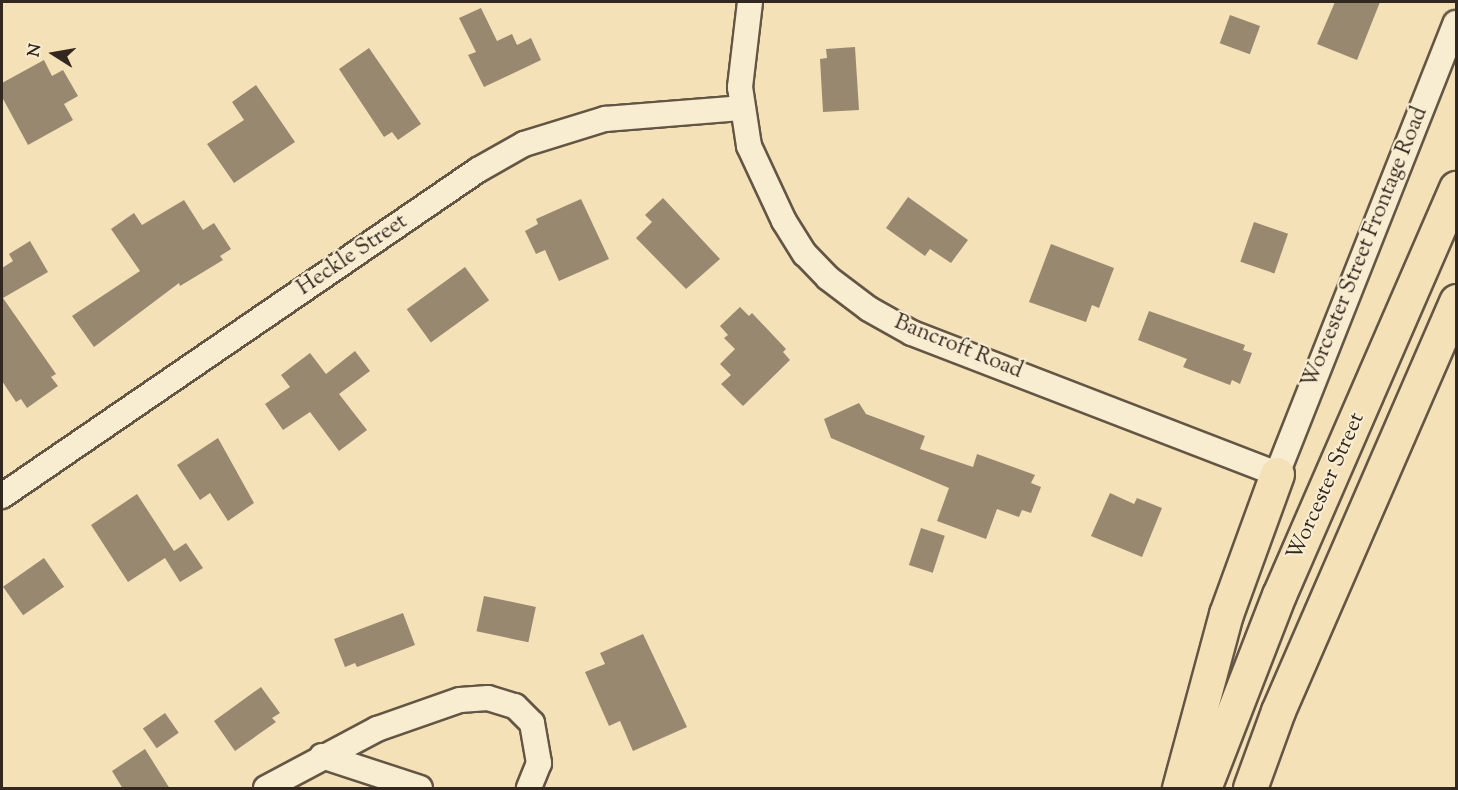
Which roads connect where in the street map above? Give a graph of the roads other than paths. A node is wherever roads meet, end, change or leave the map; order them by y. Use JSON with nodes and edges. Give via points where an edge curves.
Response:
{"nodes":[{"id":1,"x":750,"y":2,"type":"edge"},
{"id":2,"x":1456,"y":23,"type":"edge"},
{"id":3,"x":741,"y":108,"type":"junction"},
{"id":4,"x":1456,"y":188,"type":"edge"},
{"id":5,"x":1456,"y":300,"type":"edge"},
{"id":6,"x":1277,"y":474,"type":"junction"},
{"id":7,"x":2,"y":496,"type":"edge"},
{"id":8,"x":322,"y":756,"type":"junction"},
{"id":9,"x":266,"y":789,"type":"edge"},
{"id":10,"x":420,"y":789,"type":"edge"},
{"id":11,"x":529,"y":789,"type":"edge"},
{"id":12,"x":1179,"y":789,"type":"edge"},
{"id":13,"x":1204,"y":789,"type":"edge"},
{"id":14,"x":1250,"y":789,"type":"edge"}],
"edges":[{"from":1,"to":3,"type":"street","name":"Bancroft Road","via":[[740,66]]},
{"from":2,"to":6,"type":"street","name":"Worcester Street Frontage Road"},
{"from":3,"to":6,"type":"street","name":"Bancroft Road","via":[[755,163],[795,239],[822,273],[869,309],[912,333]]},
{"from":3,"to":7,"type":"street","name":"Heckle Street","via":[[604,119],[562,129],[516,148],[478,170]]},
{"from":4,"to":13,"type":"highway","name":"Worcester Street","via":[[1279,595]]},
{"from":5,"to":14,"type":"highway","name":"Worcester Street","via":[[1278,711]]},
{"from":6,"to":12,"type":"highway","via":[[1226,614]]},
{"from":8,"to":9,"type":"street"},
{"from":8,"to":10,"type":"street"},
{"from":8,"to":11,"type":"street","via":[[415,714],[460,700],[488,698],[515,706],[532,723],[539,763]]}]}
